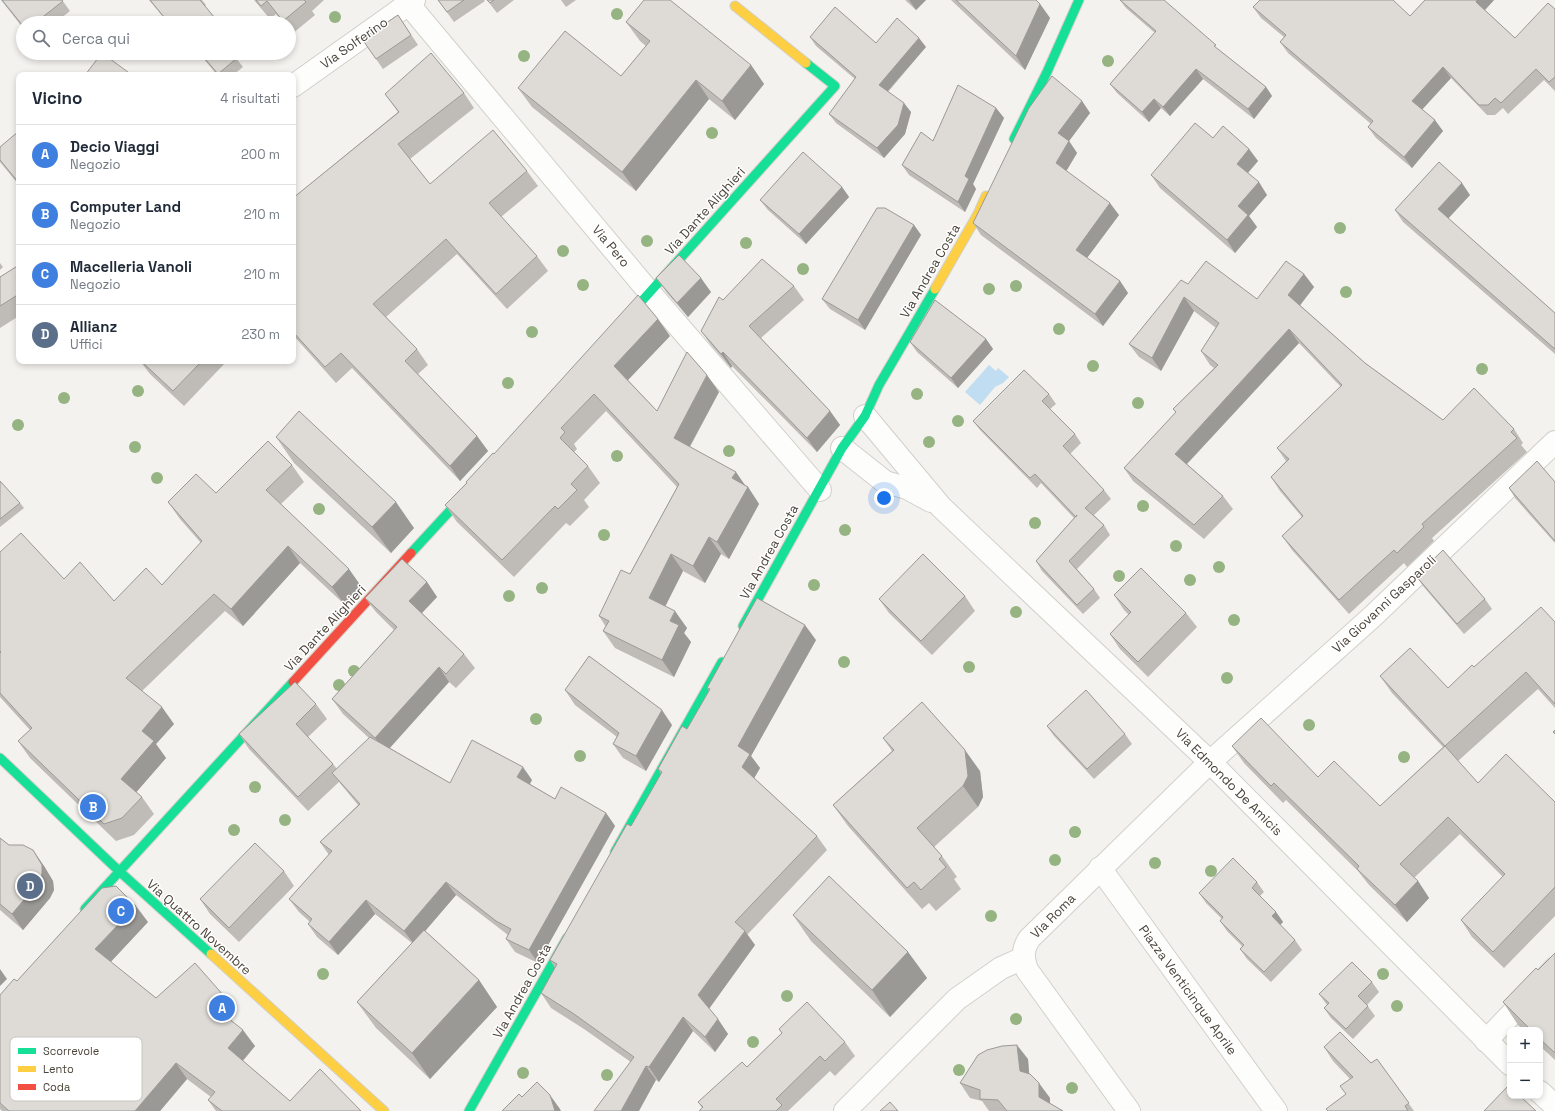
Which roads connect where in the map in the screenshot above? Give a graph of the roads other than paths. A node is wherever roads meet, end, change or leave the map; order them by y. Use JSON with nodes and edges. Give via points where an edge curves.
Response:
{"nodes":[{"id":1,"x":1079,"y":0,"type":"edge"},
{"id":2,"x":410,"y":1,"type":"edge"},
{"id":3,"x":735,"y":6,"type":"dead end"},
{"id":4,"x":296,"y":84,"type":"edge"},
{"id":5,"x":1009,"y":150,"type":"edge"},
{"id":6,"x":992,"y":186,"type":"edge"},
{"id":7,"x":650,"y":293,"type":"junction"},
{"id":8,"x":619,"y":326,"type":"edge"},
{"id":9,"x":864,"y":416,"type":"junction"},
{"id":10,"x":1555,"y":442,"type":"edge"},
{"id":11,"x":842,"y":448,"type":"junction"},
{"id":12,"x":474,"y":484,"type":"edge"},
{"id":13,"x":820,"y":490,"type":"junction"},
{"id":14,"x":941,"y":507,"type":"junction"},
{"id":15,"x":738,"y":635,"type":"edge"},
{"id":16,"x":726,"y":656,"type":"edge"},
{"id":17,"x":0,"y":758,"type":"edge"},
{"id":18,"x":1210,"y":762,"type":"junction"},
{"id":19,"x":609,"y":864,"type":"edge"},
{"id":20,"x":1100,"y":868,"type":"junction"},
{"id":21,"x":119,"y":871,"type":"junction"},
{"id":22,"x":77,"y":918,"type":"edge"},
{"id":23,"x":570,"y":933,"type":"edge"},
{"id":24,"x":1024,"y":958,"type":"junction"},
{"id":25,"x":1555,"y":968,"type":"edge"},
{"id":26,"x":1486,"y":1042,"type":"junction"},
{"id":27,"x":1509,"y":1063,"type":"edge"},
{"id":28,"x":1543,"y":1095,"type":"edge"},
{"id":29,"x":1555,"y":1106,"type":"edge"},
{"id":30,"x":384,"y":1111,"type":"edge"},
{"id":31,"x":469,"y":1111,"type":"edge"},
{"id":32,"x":845,"y":1111,"type":"edge"},
{"id":33,"x":1129,"y":1111,"type":"edge"},
{"id":34,"x":1276,"y":1111,"type":"edge"}],
"edges":[{"from":1,"to":5,"type":"street"},
{"from":2,"to":4,"type":"street","name":"Via Solferino"},
{"from":2,"to":7,"type":"street","name":"Via Pero"},
{"from":3,"to":7,"type":"street","name":"Via Dante Alighieri","via":[[834,86]]},
{"from":6,"to":9,"type":"street","name":"Via Andrea Costa"},
{"from":7,"to":8,"type":"street","name":"Via Dante Alighieri"},
{"from":7,"to":13,"type":"street","name":"Via Pero"},
{"from":9,"to":11,"type":"street","name":"Via Andrea Costa"},
{"from":9,"to":14,"type":"street","name":"Via Edmondo De Amicis"},
{"from":10,"to":18,"type":"street","name":"Via Giovanni Gasparoli","via":[[1372,617]]},
{"from":11,"to":13,"type":"street","name":"Via Andrea Costa"},
{"from":11,"to":14,"type":"street","name":"Via Edmondo De Amicis","via":[[886,482],[907,488]]},
{"from":12,"to":21,"type":"street","name":"Via Dante Alighieri"},
{"from":13,"to":15,"type":"street","name":"Via Andrea Costa"},
{"from":14,"to":18,"type":"street","name":"Via Edmondo De Amicis"},
{"from":16,"to":19,"type":"street"},
{"from":17,"to":21,"type":"street","name":"Via Quattro Novembre"},
{"from":18,"to":20,"type":"street","name":"Via Roma"},
{"from":18,"to":26,"type":"street","name":"Via Edmondo De Amicis"},
{"from":20,"to":24,"type":"street","name":"Via Roma","via":[[1029,939]]},
{"from":20,"to":34,"type":"street","name":"Piazza Venticinque Aprile"},
{"from":21,"to":22,"type":"street","name":"Via Dante Alighieri"},
{"from":21,"to":30,"type":"street","name":"Via Quattro Novembre"},
{"from":23,"to":31,"type":"street","name":"Via Andrea Costa"},
{"from":24,"to":32,"type":"street","via":[[996,972],[957,999]]},
{"from":24,"to":33,"type":"street","via":[[1027,970]]},
{"from":25,"to":26,"type":"street"},
{"from":26,"to":27,"type":"street","name":"Via Edmondo De Amicis"},
{"from":28,"to":29,"type":"street"}]}
